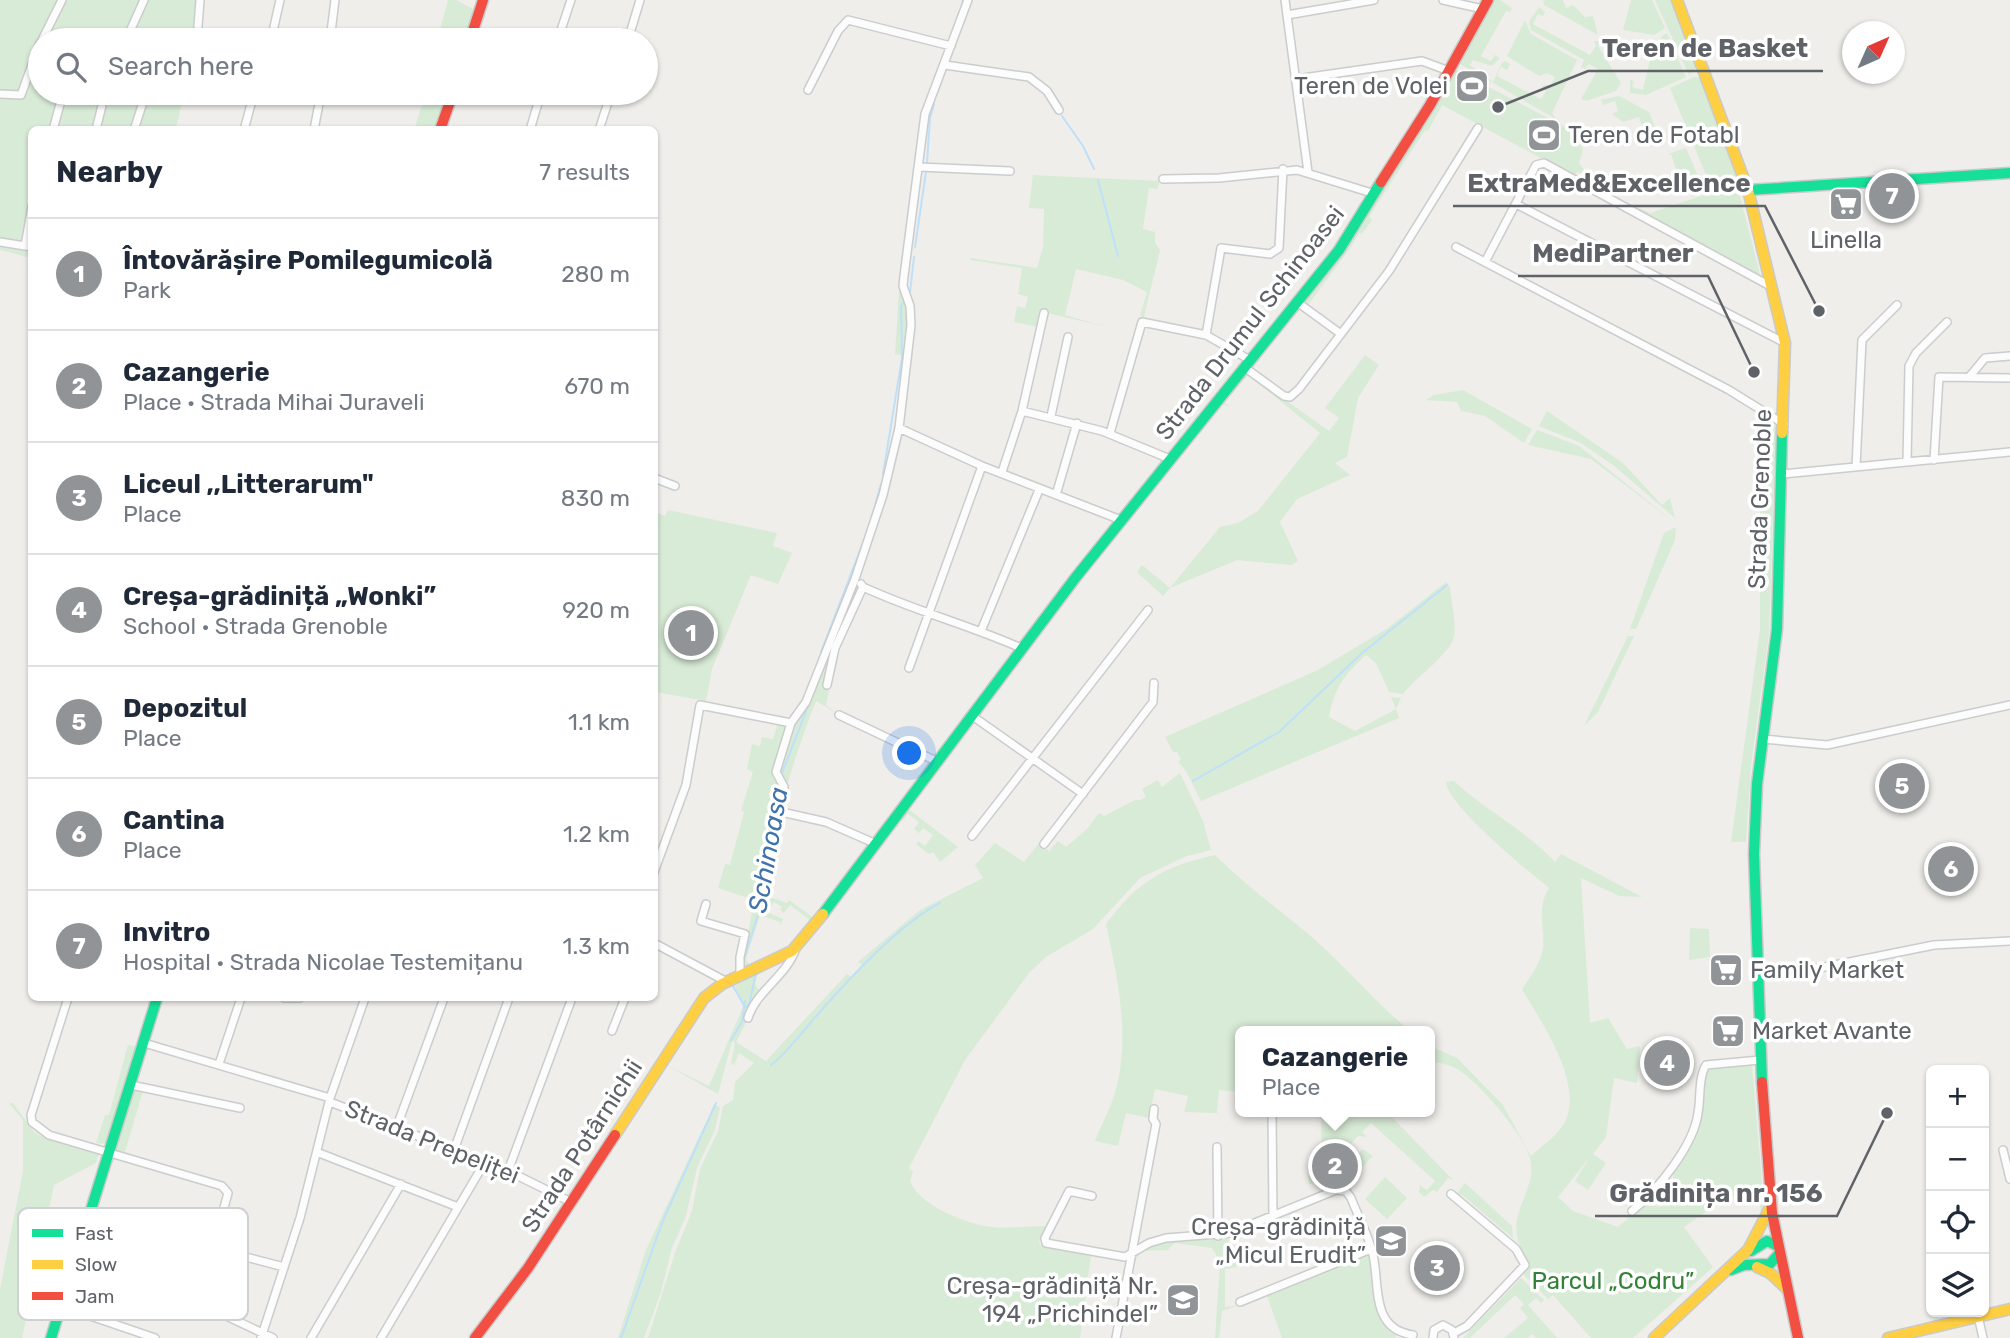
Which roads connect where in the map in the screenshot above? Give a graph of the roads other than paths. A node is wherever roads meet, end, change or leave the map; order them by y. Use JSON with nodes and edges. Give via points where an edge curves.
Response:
{"nodes":[{"id":1,"x":62,"y":0,"type":"edge"},
{"id":2,"x":145,"y":0,"type":"edge"},
{"id":3,"x":200,"y":0,"type":"edge"},
{"id":4,"x":280,"y":0,"type":"edge"},
{"id":5,"x":335,"y":0,"type":"edge"},
{"id":6,"x":483,"y":0,"type":"edge"},
{"id":7,"x":571,"y":0,"type":"edge"},
{"id":8,"x":640,"y":0,"type":"edge"},
{"id":9,"x":968,"y":0,"type":"edge"},
{"id":10,"x":1285,"y":0,"type":"edge"},
{"id":11,"x":1374,"y":0,"type":"edge"},
{"id":12,"x":1443,"y":0,"type":"edge"},
{"id":13,"x":1677,"y":0,"type":"edge"},
{"id":14,"x":1486,"y":4,"type":"edge"},
{"id":15,"x":1287,"y":15,"type":"junction"},
{"id":16,"x":50,"y":28,"type":"edge"},
{"id":17,"x":131,"y":28,"type":"edge"},
{"id":18,"x":198,"y":28,"type":"edge"},
{"id":19,"x":274,"y":28,"type":"edge"},
{"id":20,"x":332,"y":28,"type":"edge"},
{"id":21,"x":474,"y":28,"type":"edge"},
{"id":22,"x":560,"y":28,"type":"edge"},
{"id":23,"x":632,"y":28,"type":"edge"},
{"id":24,"x":949,"y":45,"type":"junction"},
{"id":25,"x":945,"y":65,"type":"junction"},
{"id":26,"x":1449,"y":71,"type":"junction"},
{"id":27,"x":1296,"y":79,"type":"junction"},
{"id":28,"x":28,"y":81,"type":"edge"},
{"id":29,"x":808,"y":90,"type":"dead end"},
{"id":30,"x":0,"y":94,"type":"edge"},
{"id":31,"x":60,"y":105,"type":"edge"},
{"id":32,"x":102,"y":105,"type":"edge"},
{"id":33,"x":142,"y":105,"type":"edge"},
{"id":34,"x":251,"y":105,"type":"edge"},
{"id":35,"x":319,"y":105,"type":"edge"},
{"id":36,"x":449,"y":105,"type":"edge"},
{"id":37,"x":537,"y":105,"type":"edge"},
{"id":38,"x":607,"y":105,"type":"edge"},
{"id":39,"x":1059,"y":110,"type":"dead end"},
{"id":40,"x":54,"y":126,"type":"edge"},
{"id":41,"x":97,"y":126,"type":"edge"},
{"id":42,"x":135,"y":126,"type":"edge"},
{"id":43,"x":247,"y":126,"type":"edge"},
{"id":44,"x":315,"y":126,"type":"edge"},
{"id":45,"x":441,"y":126,"type":"edge"},
{"id":46,"x":531,"y":126,"type":"edge"},
{"id":47,"x":600,"y":126,"type":"edge"},
{"id":48,"x":1478,"y":128,"type":"dead end"},
{"id":49,"x":919,"y":167,"type":"junction"},
{"id":50,"x":1283,"y":169,"type":"junction"},
{"id":51,"x":1010,"y":171,"type":"dead end"},
{"id":52,"x":1308,"y":172,"type":"junction"},
{"id":53,"x":2010,"y":173,"type":"edge"},
{"id":54,"x":1163,"y":179,"type":"dead end"},
{"id":55,"x":1748,"y":190,"type":"junction"},
{"id":56,"x":1375,"y":194,"type":"junction"},
{"id":57,"x":1516,"y":204,"type":"junction"},
{"id":58,"x":0,"y":242,"type":"edge"},
{"id":59,"x":28,"y":246,"type":"edge"},
{"id":60,"x":1456,"y":247,"type":"dead end"},
{"id":61,"x":1485,"y":262,"type":"junction"},
{"id":62,"x":1773,"y":287,"type":"junction"},
{"id":63,"x":1297,"y":302,"type":"junction"},
{"id":64,"x":1897,"y":305,"type":"dead end"},
{"id":65,"x":1044,"y":313,"type":"dead end"},
{"id":66,"x":1947,"y":322,"type":"dead end"},
{"id":67,"x":1341,"y":334,"type":"junction"},
{"id":68,"x":1206,"y":335,"type":"junction"},
{"id":69,"x":1068,"y":337,"type":"dead end"},
{"id":70,"x":1785,"y":343,"type":"junction"},
{"id":71,"x":2010,"y":356,"type":"edge"},
{"id":72,"x":1247,"y":363,"type":"junction"},
{"id":73,"x":1970,"y":376,"type":"junction"},
{"id":74,"x":2010,"y":378,"type":"edge"},
{"id":75,"x":1022,"y":411,"type":"junction"},
{"id":76,"x":1051,"y":416,"type":"junction"},
{"id":77,"x":1077,"y":424,"type":"junction"},
{"id":78,"x":1785,"y":425,"type":"junction"},
{"id":79,"x":899,"y":428,"type":"junction"},
{"id":80,"x":1110,"y":433,"type":"junction"},
{"id":81,"x":2010,"y":452,"type":"edge"},
{"id":82,"x":1170,"y":459,"type":"junction"},
{"id":83,"x":1934,"y":460,"type":"junction"},
{"id":84,"x":1907,"y":462,"type":"junction"},
{"id":85,"x":982,"y":466,"type":"junction"},
{"id":86,"x":1856,"y":467,"type":"junction"},
{"id":87,"x":1002,"y":472,"type":"junction"},
{"id":88,"x":1783,"y":474,"type":"junction"},
{"id":89,"x":658,"y":480,"type":"edge"},
{"id":90,"x":675,"y":486,"type":"dead end"},
{"id":91,"x":1039,"y":490,"type":"junction"},
{"id":92,"x":1055,"y":495,"type":"junction"},
{"id":93,"x":1121,"y":520,"type":"junction"},
{"id":94,"x":855,"y":579,"type":"junction"},
{"id":95,"x":863,"y":587,"type":"junction"},
{"id":96,"x":1148,"y":610,"type":"dead end"},
{"id":97,"x":929,"y":613,"type":"junction"},
{"id":98,"x":981,"y":631,"type":"junction"},
{"id":99,"x":1021,"y":648,"type":"junction"},
{"id":100,"x":909,"y":668,"type":"dead end"},
{"id":101,"x":1154,"y":683,"type":"dead end"},
{"id":102,"x":828,"y":685,"type":"dead end"},
{"id":103,"x":2010,"y":705,"type":"edge"},
{"id":104,"x":839,"y":715,"type":"dead end"},
{"id":105,"x":971,"y":715,"type":"junction"},
{"id":106,"x":790,"y":723,"type":"junction"},
{"id":107,"x":1763,"y":739,"type":"junction"},
{"id":108,"x":1034,"y":758,"type":"junction"},
{"id":109,"x":936,"y":761,"type":"junction"},
{"id":110,"x":1083,"y":794,"type":"junction"},
{"id":111,"x":972,"y":836,"type":"dead end"},
{"id":112,"x":874,"y":843,"type":"junction"},
{"id":113,"x":1044,"y":844,"type":"dead end"},
{"id":114,"x":658,"y":853,"type":"edge"},
{"id":115,"x":706,"y":904,"type":"dead end"},
{"id":116,"x":2010,"y":941,"type":"edge"},
{"id":117,"x":658,"y":945,"type":"edge"},
{"id":118,"x":797,"y":947,"type":"junction"},
{"id":119,"x":1756,"y":974,"type":"junction"},
{"id":120,"x":740,"y":976,"type":"junction"},
{"id":121,"x":727,"y":982,"type":"junction"},
{"id":122,"x":67,"y":1001,"type":"edge"},
{"id":123,"x":156,"y":1001,"type":"edge"},
{"id":124,"x":240,"y":1001,"type":"edge"},
{"id":125,"x":364,"y":1001,"type":"edge"},
{"id":126,"x":443,"y":1001,"type":"edge"},
{"id":127,"x":508,"y":1001,"type":"edge"},
{"id":128,"x":571,"y":1001,"type":"edge"},
{"id":129,"x":624,"y":1001,"type":"edge"},
{"id":130,"x":748,"y":1018,"type":"dead end"},
{"id":131,"x":612,"y":1031,"type":"dead end"},
{"id":132,"x":144,"y":1043,"type":"junction"},
{"id":133,"x":1760,"y":1060,"type":"junction"},
{"id":134,"x":219,"y":1064,"type":"junction"},
{"id":135,"x":131,"y":1085,"type":"junction"},
{"id":136,"x":330,"y":1100,"type":"junction"},
{"id":137,"x":240,"y":1108,"type":"dead end"},
{"id":138,"x":1154,"y":1109,"type":"dead end"},
{"id":139,"x":1272,"y":1117,"type":"edge"},
{"id":140,"x":397,"y":1126,"type":"junction"},
{"id":141,"x":1217,"y":1147,"type":"dead end"},
{"id":142,"x":454,"y":1150,"type":"junction"},
{"id":143,"x":2003,"y":1150,"type":"dead end"},
{"id":144,"x":110,"y":1151,"type":"junction"},
{"id":145,"x":319,"y":1153,"type":"junction"},
{"id":146,"x":485,"y":1162,"type":"junction"},
{"id":147,"x":508,"y":1171,"type":"junction"},
{"id":148,"x":2010,"y":1179,"type":"edge"},
{"id":149,"x":401,"y":1184,"type":"junction"},
{"id":150,"x":1451,"y":1194,"type":"dead end"},
{"id":151,"x":1092,"y":1196,"type":"dead end"},
{"id":152,"x":571,"y":1202,"type":"junction"},
{"id":153,"x":1771,"y":1206,"type":"junction"},
{"id":154,"x":458,"y":1207,"type":"junction"},
{"id":155,"x":92,"y":1208,"type":"edge"},
{"id":156,"x":224,"y":1208,"type":"edge"},
{"id":157,"x":1632,"y":1210,"type":"dead end"},
{"id":158,"x":1273,"y":1216,"type":"junction"},
{"id":159,"x":1218,"y":1236,"type":"junction"},
{"id":160,"x":1371,"y":1249,"type":"junction"},
{"id":161,"x":1752,"y":1250,"type":"junction"},
{"id":162,"x":1777,"y":1250,"type":"junction"},
{"id":163,"x":1132,"y":1253,"type":"junction"},
{"id":164,"x":1742,"y":1256,"type":"junction"},
{"id":165,"x":248,"y":1257,"type":"edge"},
{"id":166,"x":1752,"y":1265,"type":"junction"},
{"id":167,"x":285,"y":1267,"type":"junction"},
{"id":168,"x":1725,"y":1273,"type":"junction"},
{"id":169,"x":1786,"y":1288,"type":"junction"},
{"id":170,"x":1240,"y":1302,"type":"dead end"},
{"id":171,"x":2010,"y":1308,"type":"edge"},
{"id":172,"x":1989,"y":1313,"type":"edge"},
{"id":173,"x":1975,"y":1317,"type":"edge"},
{"id":174,"x":1978,"y":1317,"type":"edge"},
{"id":175,"x":57,"y":1320,"type":"edge"},
{"id":176,"x":105,"y":1320,"type":"edge"},
{"id":177,"x":232,"y":1320,"type":"edge"},
{"id":178,"x":134,"y":1329,"type":"junction"},
{"id":179,"x":261,"y":1335,"type":"edge"},
{"id":180,"x":1917,"y":1335,"type":"edge"},
{"id":181,"x":1410,"y":1336,"type":"edge"},
{"id":182,"x":1433,"y":1336,"type":"edge"},
{"id":183,"x":1454,"y":1336,"type":"edge"},
{"id":184,"x":51,"y":1338,"type":"edge"},
{"id":185,"x":132,"y":1338,"type":"edge"},
{"id":186,"x":155,"y":1338,"type":"edge"},
{"id":187,"x":273,"y":1338,"type":"edge"},
{"id":188,"x":311,"y":1338,"type":"edge"},
{"id":189,"x":381,"y":1338,"type":"edge"},
{"id":190,"x":475,"y":1338,"type":"edge"},
{"id":191,"x":1115,"y":1338,"type":"edge"},
{"id":192,"x":1654,"y":1338,"type":"edge"},
{"id":193,"x":1798,"y":1338,"type":"edge"},
{"id":194,"x":1888,"y":1338,"type":"edge"},
{"id":195,"x":1983,"y":1338,"type":"edge"}],
"edges":[{"from":1,"to":16,"type":"street"},
{"from":2,"to":17,"type":"street"},
{"from":3,"to":18,"type":"street"},
{"from":4,"to":19,"type":"street"},
{"from":5,"to":20,"type":"street"},
{"from":6,"to":21,"type":"street"},
{"from":7,"to":22,"type":"street"},
{"from":8,"to":23,"type":"street"},
{"from":9,"to":24,"type":"street"},
{"from":10,"to":15,"type":"street"},
{"from":11,"to":15,"type":"street"},
{"from":12,"to":14,"type":"street"},
{"from":13,"to":55,"type":"street","name":"Strada Grenoble"},
{"from":14,"to":26,"type":"street","name":"Strada Drumul Schinoasei"},
{"from":15,"to":27,"type":"street"},
{"from":24,"to":25,"type":"street"},
{"from":24,"to":29,"type":"street","via":[[848,20]]},
{"from":25,"to":39,"type":"street","via":[[1029,77],[1047,90]]},
{"from":25,"to":49,"type":"street","via":[[925,114]]},
{"from":26,"to":27,"type":"street","via":[[1413,61]]},
{"from":26,"to":56,"type":"street","name":"Strada Drumul Schinoasei"},
{"from":27,"to":52,"type":"street"},
{"from":28,"to":30,"type":"street","via":[[22,95]]},
{"from":31,"to":40,"type":"street"},
{"from":32,"to":41,"type":"street"},
{"from":33,"to":42,"type":"street"},
{"from":34,"to":43,"type":"street"},
{"from":35,"to":44,"type":"street"},
{"from":36,"to":45,"type":"street"},
{"from":37,"to":46,"type":"street"},
{"from":38,"to":47,"type":"street"},
{"from":48,"to":67,"type":"street","via":[[1389,271]]},
{"from":49,"to":51,"type":"street"},
{"from":49,"to":79,"type":"street","via":[[904,276],[911,325]]},
{"from":50,"to":52,"type":"street"},
{"from":50,"to":54,"type":"street","via":[[1219,178]]},
{"from":50,"to":68,"type":"street","via":[[1280,245],[1270,254],[1221,248]]},
{"from":52,"to":56,"type":"street"},
{"from":53,"to":55,"type":"street"},
{"from":55,"to":62,"type":"street","name":"Strada Grenoble"},
{"from":56,"to":63,"type":"street","name":"Strada Drumul Schinoasei","via":[[1339,250]]},
{"from":57,"to":61,"type":"street"},
{"from":57,"to":62,"type":"street","via":[[1536,165],[1553,167]]},
{"from":57,"to":70,"type":"street"},
{"from":58,"to":59,"type":"street"},
{"from":60,"to":61,"type":"street"},
{"from":61,"to":78,"type":"street","via":[[1729,390]]},
{"from":62,"to":70,"type":"street","name":"Strada Grenoble"},
{"from":63,"to":67,"type":"street"},
{"from":63,"to":72,"type":"street","name":"Strada Drumul Schinoasei"},
{"from":64,"to":86,"type":"street","via":[[1862,340]]},
{"from":65,"to":75,"type":"street"},
{"from":66,"to":84,"type":"street","via":[[1909,366]]},
{"from":67,"to":72,"type":"street","via":[[1290,397]]},
{"from":68,"to":72,"type":"street"},
{"from":68,"to":80,"type":"street","via":[[1149,321],[1140,324]]},
{"from":69,"to":76,"type":"street"},
{"from":70,"to":78,"type":"street","name":"Strada Grenoble"},
{"from":71,"to":73,"type":"street","via":[[1985,358]]},
{"from":72,"to":82,"type":"street","name":"Strada Drumul Schinoasei"},
{"from":73,"to":74,"type":"street"},
{"from":73,"to":83,"type":"street","via":[[1938,378]]},
{"from":75,"to":76,"type":"street"},
{"from":75,"to":87,"type":"street"},
{"from":76,"to":77,"type":"street"},
{"from":77,"to":80,"type":"street"},
{"from":77,"to":92,"type":"street"},
{"from":78,"to":88,"type":"street","name":"Strada Grenoble"},
{"from":79,"to":85,"type":"street"},
{"from":79,"to":94,"type":"street"},
{"from":80,"to":82,"type":"street"},
{"from":81,"to":83,"type":"street"},
{"from":82,"to":93,"type":"street","name":"Strada Drumul Schinoasei"},
{"from":83,"to":84,"type":"street"},
{"from":84,"to":86,"type":"street"},
{"from":85,"to":87,"type":"street"},
{"from":85,"to":97,"type":"street"},
{"from":86,"to":88,"type":"street"},
{"from":87,"to":91,"type":"street"},
{"from":88,"to":107,"type":"street","name":"Strada Grenoble","via":[[1777,629]]},
{"from":89,"to":90,"type":"street"},
{"from":91,"to":92,"type":"street"},
{"from":91,"to":98,"type":"street"},
{"from":92,"to":93,"type":"street"},
{"from":93,"to":99,"type":"street","name":"Strada Drumul Schinoasei"},
{"from":94,"to":95,"type":"street"},
{"from":94,"to":106,"type":"street","via":[[806,702]]},
{"from":95,"to":97,"type":"street"},
{"from":95,"to":102,"type":"street","via":[[835,648]]},
{"from":96,"to":108,"type":"street"},
{"from":97,"to":98,"type":"street"},
{"from":97,"to":100,"type":"street"},
{"from":98,"to":99,"type":"street"},
{"from":99,"to":105,"type":"street","name":"Strada Drumul Schinoasei"},
{"from":101,"to":110,"type":"street","via":[[1153,702]]},
{"from":103,"to":107,"type":"street","via":[[1828,745]]},
{"from":104,"to":109,"type":"street"},
{"from":105,"to":108,"type":"street"},
{"from":105,"to":109,"type":"street","name":"Strada Drumul Schinoasei"},
{"from":106,"to":112,"type":"street","via":[[776,772],[784,787],[777,811],[826,822]]},
{"from":106,"to":114,"type":"street","via":[[700,705],[686,785]]},
{"from":107,"to":119,"type":"street","name":"Strada Grenoble","via":[[1754,833]]},
{"from":108,"to":110,"type":"street"},
{"from":108,"to":111,"type":"street"},
{"from":109,"to":112,"type":"street","name":"Strada Drumul Schinoasei"},
{"from":110,"to":113,"type":"street"},
{"from":112,"to":118,"type":"street","name":"Strada Drumul Schinoasei"},
{"from":115,"to":120,"type":"street","via":[[701,921],[745,934]]},
{"from":116,"to":119,"type":"street","via":[[1934,945],[1810,970]]},
{"from":117,"to":121,"type":"street"},
{"from":118,"to":120,"type":"street","name":"Strada Drumul Schinoasei"},
{"from":118,"to":130,"type":"street","name":"Strada Drumul Schinoasei","via":[[754,1002]]},
{"from":119,"to":133,"type":"street","name":"Strada Grenoble"},
{"from":120,"to":121,"type":"street","name":"Strada Drumul Schinoasei"},
{"from":121,"to":152,"type":"street","name":"Strada Potârnichii","via":[[704,998]]},
{"from":122,"to":144,"type":"street","via":[[31,1115],[34,1126]]},
{"from":123,"to":132,"type":"street"},
{"from":124,"to":134,"type":"street"},
{"from":125,"to":136,"type":"street","name":"Strada Prepeliței"},
{"from":126,"to":140,"type":"street"},
{"from":127,"to":142,"type":"street"},
{"from":128,"to":147,"type":"street"},
{"from":129,"to":131,"type":"street"},
{"from":132,"to":134,"type":"street","name":"Strada Prepeliței"},
{"from":132,"to":135,"type":"street"},
{"from":133,"to":153,"type":"street","name":"Strada Grenoble"},
{"from":133,"to":157,"type":"street","via":[[1711,1062],[1704,1068],[1698,1114],[1687,1143],[1652,1193]]},
{"from":134,"to":136,"type":"street","name":"Strada Prepeliței"},
{"from":135,"to":137,"type":"street"},
{"from":135,"to":144,"type":"street"},
{"from":136,"to":140,"type":"street","name":"Strada Prepeliței"},
{"from":136,"to":145,"type":"street","name":"Strada Prepeliței"},
{"from":138,"to":163,"type":"street","via":[[1156,1124]]},
{"from":139,"to":158,"type":"street"},
{"from":140,"to":142,"type":"street","name":"Strada Prepeliței"},
{"from":141,"to":159,"type":"street"},
{"from":142,"to":146,"type":"street","name":"Strada Prepeliței"},
{"from":143,"to":148,"type":"street"},
{"from":144,"to":155,"type":"street"},
{"from":144,"to":156,"type":"street","via":[[226,1188]]},
{"from":145,"to":149,"type":"street"},
{"from":145,"to":167,"type":"street","name":"Strada Prepeliței"},
{"from":146,"to":147,"type":"street","name":"Strada Prepeliței"},
{"from":146,"to":154,"type":"street"},
{"from":147,"to":152,"type":"street","name":"Strada Prepeliței"},
{"from":149,"to":154,"type":"street"},
{"from":149,"to":188,"type":"street"},
{"from":150,"to":183,"type":"street","via":[[1516,1249],[1525,1265]]},
{"from":151,"to":163,"type":"street","via":[[1069,1191],[1045,1242],[1116,1256]]},
{"from":152,"to":190,"type":"street","name":"Strada Potârnichii"},
{"from":153,"to":162,"type":"street","name":"Strada Grenoble"},
{"from":153,"to":164,"type":"street","via":[[1759,1234]]},
{"from":154,"to":189,"type":"street"},
{"from":158,"to":159,"type":"street"},
{"from":158,"to":160,"type":"street","via":[[1346,1191]]},
{"from":159,"to":163,"type":"street","via":[[1167,1238]]},
{"from":160,"to":170,"type":"street"},
{"from":160,"to":181,"type":"street","via":[[1381,1310],[1392,1327]]},
{"from":161,"to":162,"type":"street","via":[[1767,1241]]},
{"from":161,"to":164,"type":"street"},
{"from":161,"to":166,"type":"street"},
{"from":162,"to":166,"type":"street","via":[[1770,1264]]},
{"from":162,"to":169,"type":"street","name":"Strada Grenoble"},
{"from":163,"to":191,"type":"street"},
{"from":164,"to":168,"type":"street"},
{"from":165,"to":167,"type":"street"},
{"from":166,"to":168,"type":"street"},
{"from":166,"to":169,"type":"street"},
{"from":167,"to":179,"type":"street","name":"Strada Prepeliței"},
{"from":168,"to":192,"type":"street"},
{"from":169,"to":193,"type":"street","name":"Strada Grenoble"},
{"from":171,"to":172,"type":"street"},
{"from":173,"to":180,"type":"street"},
{"from":174,"to":195,"type":"street"},
{"from":175,"to":184,"type":"street"},
{"from":176,"to":178,"type":"street"},
{"from":177,"to":179,"type":"street"},
{"from":178,"to":185,"type":"street"},
{"from":178,"to":186,"type":"street"},
{"from":179,"to":187,"type":"street"},
{"from":180,"to":194,"type":"street"},
{"from":181,"to":182,"type":"street"},
{"from":182,"to":183,"type":"street","via":[[1443,1325]]}]}
